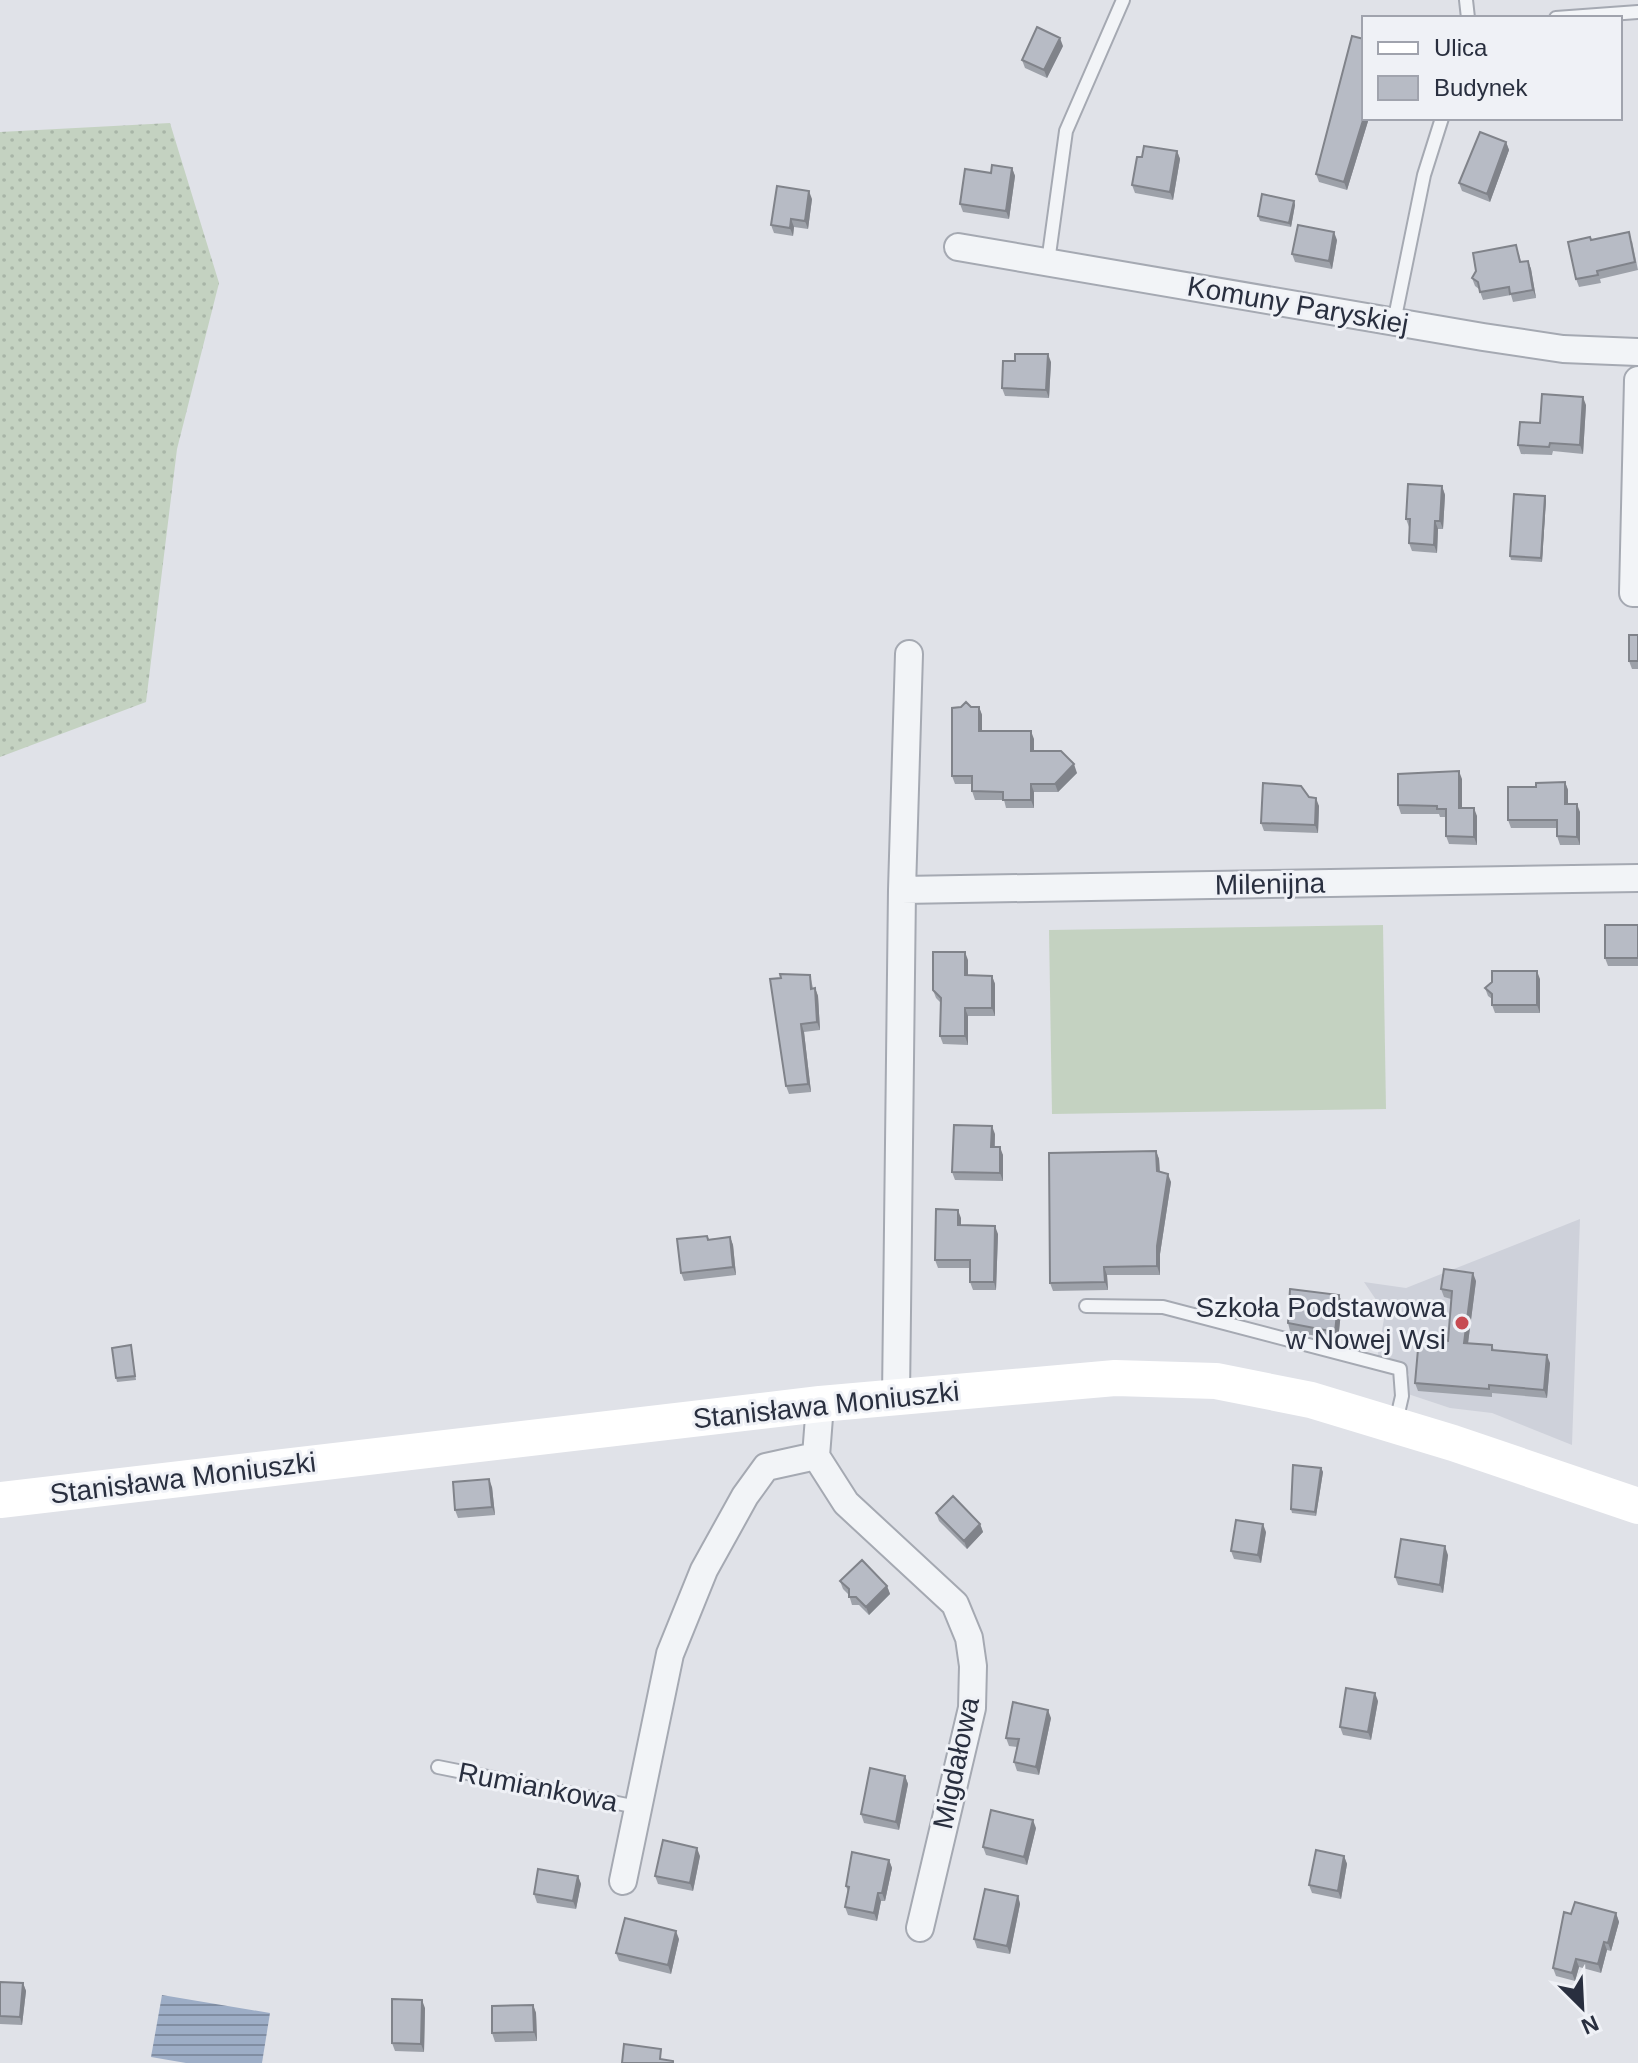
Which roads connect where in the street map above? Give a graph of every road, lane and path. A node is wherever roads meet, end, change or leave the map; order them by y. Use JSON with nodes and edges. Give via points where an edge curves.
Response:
{"nodes":[{"id":1,"x":1123,"y":0,"type":"edge"},
{"id":2,"x":1638,"y":12,"type":"edge"},
{"id":3,"x":1583,"y":16,"type":"edge"},
{"id":4,"x":1441,"y":120,"type":"edge"},
{"id":5,"x":958,"y":247,"type":"dead end"},
{"id":6,"x":1048,"y":262,"type":"junction"},
{"id":7,"x":1394,"y":322,"type":"junction"},
{"id":8,"x":1638,"y":352,"type":"edge"},
{"id":9,"x":1638,"y":380,"type":"edge"},
{"id":10,"x":1638,"y":593,"type":"edge"},
{"id":11,"x":909,"y":654,"type":"dead end"},
{"id":12,"x":1638,"y":878,"type":"edge"},
{"id":13,"x":902,"y":890,"type":"junction"},
{"id":14,"x":1086,"y":1306,"type":"dead end"},
{"id":15,"x":896,"y":1397,"type":"junction"},
{"id":16,"x":820,"y":1404,"type":"junction"},
{"id":17,"x":1395,"y":1425,"type":"junction"},
{"id":18,"x":816,"y":1456,"type":"junction"},
{"id":19,"x":0,"y":1500,"type":"edge"},
{"id":20,"x":1638,"y":1506,"type":"edge"},
{"id":21,"x":438,"y":1767,"type":"dead end"},
{"id":22,"x":637,"y":1807,"type":"junction"},
{"id":23,"x":623,"y":1881,"type":"dead end"},
{"id":24,"x":920,"y":1928,"type":"dead end"}],
"edges":[{"from":1,"to":6,"type":"lane","via":[[1066,131]]},
{"from":2,"to":3,"type":"lane"},
{"from":4,"to":7,"type":"lane","via":[[1424,175]]},
{"from":5,"to":6,"type":"street","name":"Komuny Paryskiej"},
{"from":6,"to":7,"type":"street","name":"Komuny Paryskiej"},
{"from":7,"to":8,"type":"street","name":"Komuny Paryskiej","via":[[1563,349]]},
{"from":9,"to":10,"type":"street","via":[[1633,593]]},
{"from":11,"to":13,"type":"street"},
{"from":12,"to":13,"type":"street","name":"Milenijna"},
{"from":13,"to":15,"type":"street"},
{"from":14,"to":17,"type":"lane","via":[[1163,1307],[1400,1369],[1402,1396]]},
{"from":15,"to":16,"type":"main road","name":"Stanisława Moniuszki"},
{"from":15,"to":17,"type":"main road","name":"Stanisława Moniuszki","via":[[1115,1378],[1216,1381],[1311,1400]]},
{"from":16,"to":18,"type":"street"},
{"from":16,"to":19,"type":"main road","name":"Stanisława Moniuszki"},
{"from":17,"to":20,"type":"main road","name":"Stanisława Moniuszki"},
{"from":18,"to":22,"type":"street","name":"Rumiankowa","via":[[766,1467],[704,1570],[670,1654]]},
{"from":18,"to":24,"type":"street","name":"Migdałowa","via":[[846,1503],[955,1604],[969,1638],[972,1708]]},
{"from":21,"to":22,"type":"lane","name":"Rumiankowa"},
{"from":22,"to":23,"type":"street","name":"Rumiankowa"}]}
